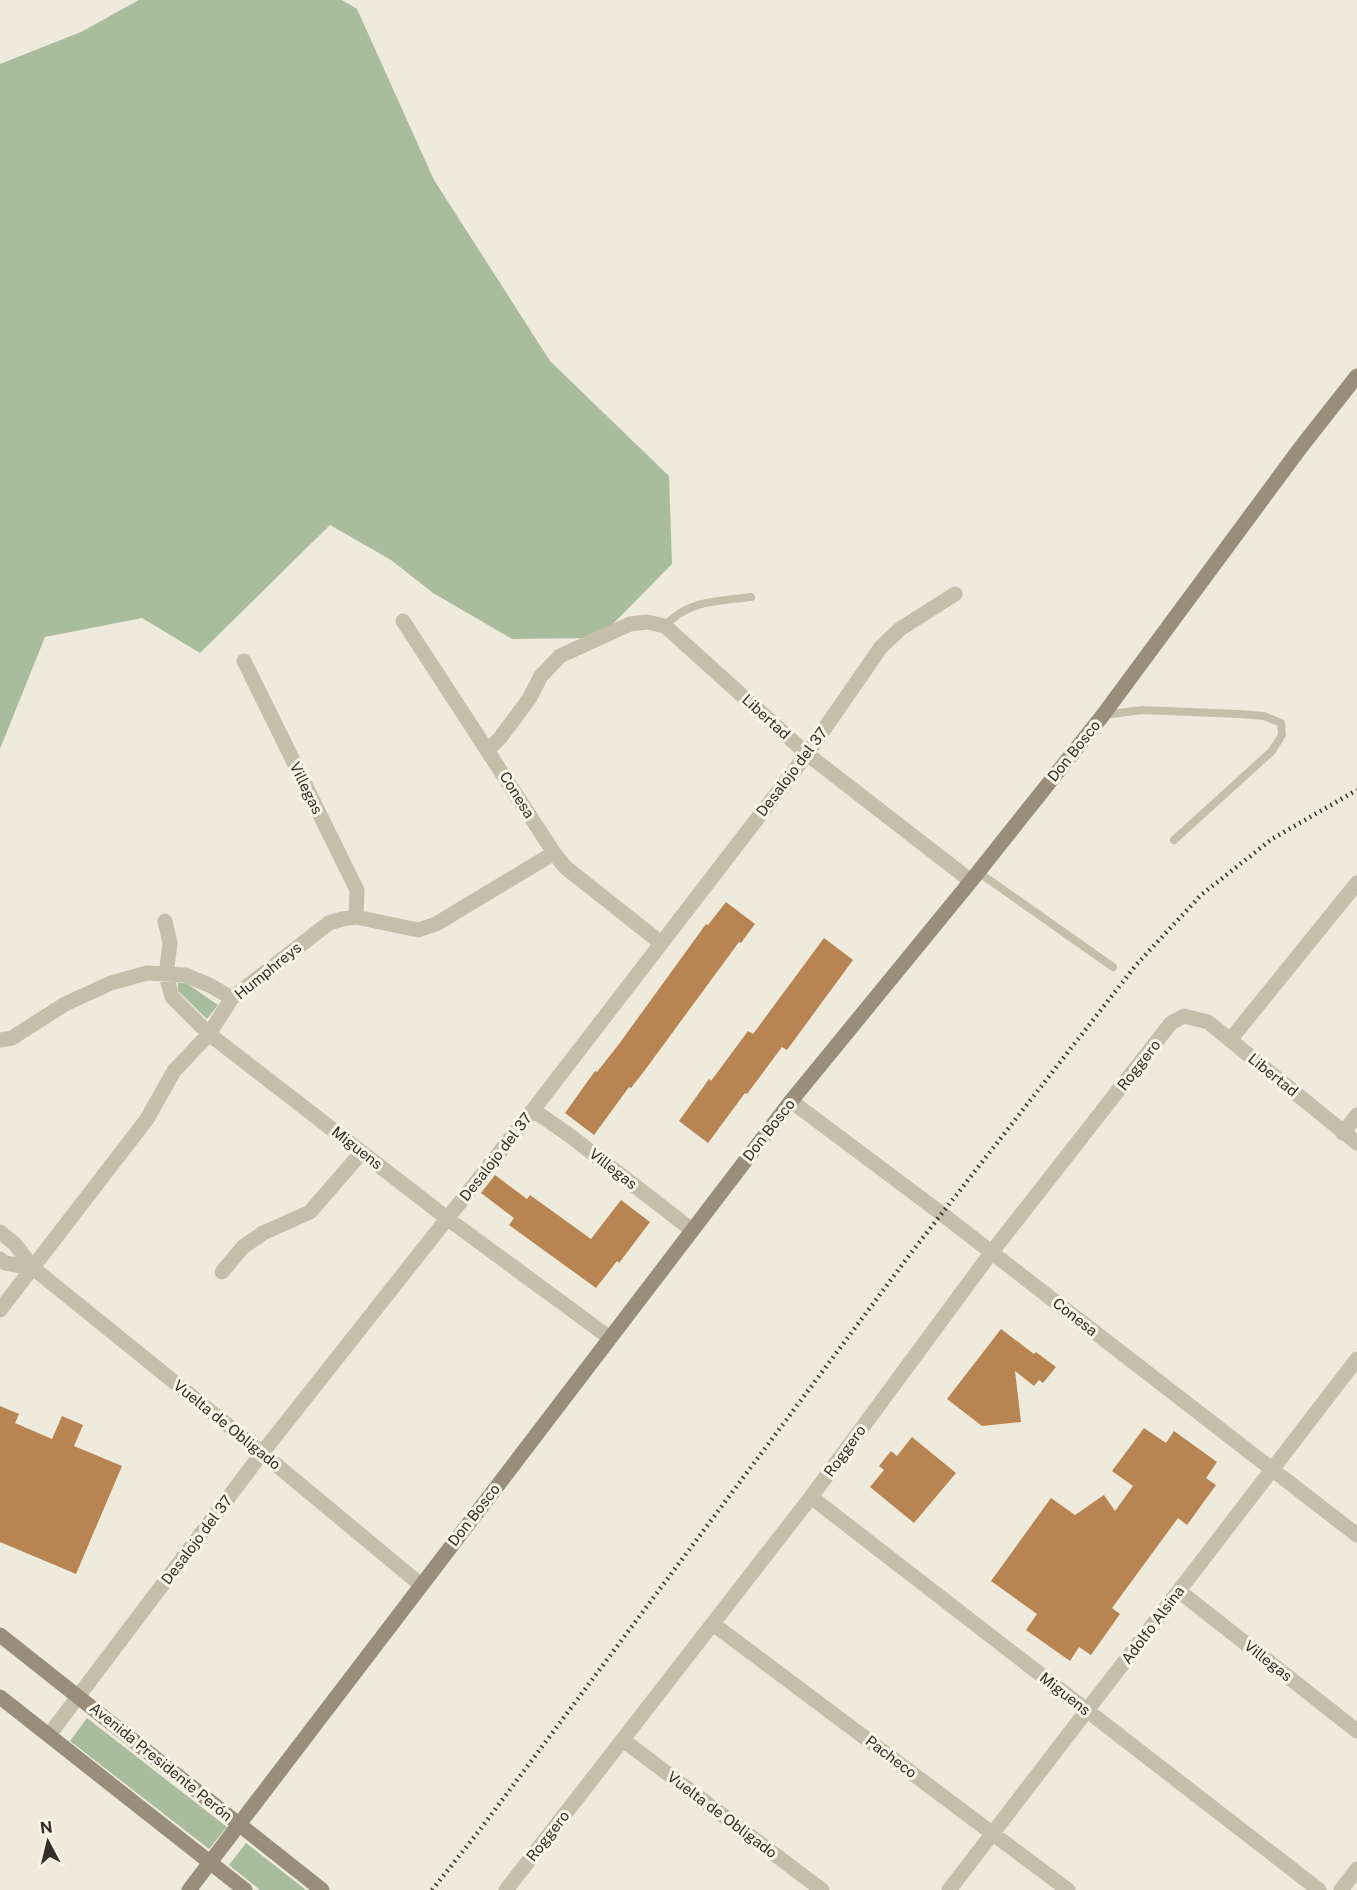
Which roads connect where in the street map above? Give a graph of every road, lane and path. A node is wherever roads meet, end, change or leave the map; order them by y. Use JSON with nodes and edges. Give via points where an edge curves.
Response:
{"nodes":[{"id":1,"x":1357,"y":376,"type":"edge"},
{"id":2,"x":955,"y":594,"type":"dead end"},
{"id":3,"x":752,"y":597,"type":"dead end"},
{"id":4,"x":404,"y":621,"type":"dead end"},
{"id":5,"x":665,"y":626,"type":"junction"},
{"id":6,"x":244,"y":661,"type":"dead end"},
{"id":7,"x":1103,"y":715,"type":"junction"},
{"id":8,"x":488,"y":750,"type":"junction"},
{"id":9,"x":807,"y":754,"type":"junction"},
{"id":10,"x":1174,"y":840,"type":"dead end"},
{"id":11,"x":554,"y":853,"type":"junction"},
{"id":12,"x":974,"y":877,"type":"junction"},
{"id":13,"x":1357,"y":883,"type":"edge"},
{"id":14,"x":356,"y":917,"type":"junction"},
{"id":15,"x":165,"y":921,"type":"dead end"},
{"id":16,"x":661,"y":943,"type":"junction"},
{"id":17,"x":1113,"y":967,"type":"dead end"},
{"id":18,"x":166,"y":975,"type":"junction"},
{"id":19,"x":232,"y":998,"type":"junction"},
{"id":20,"x":1184,"y":1016,"type":"joint"},
{"id":21,"x":209,"y":1034,"type":"junction"},
{"id":22,"x":0,"y":1040,"type":"edge"},
{"id":23,"x":1230,"y":1040,"type":"junction"},
{"id":24,"x":791,"y":1101,"type":"junction"},
{"id":25,"x":533,"y":1110,"type":"junction"},
{"id":26,"x":1357,"y":1115,"type":"edge"},
{"id":27,"x":1343,"y":1133,"type":"junction"},
{"id":28,"x":1357,"y":1143,"type":"edge"},
{"id":29,"x":362,"y":1152,"type":"junction"},
{"id":30,"x":448,"y":1219,"type":"junction"},
{"id":31,"x":692,"y":1230,"type":"junction"},
{"id":32,"x":0,"y":1232,"type":"edge"},
{"id":33,"x":991,"y":1253,"type":"junction"},
{"id":34,"x":0,"y":1259,"type":"edge"},
{"id":35,"x":33,"y":1268,"type":"junction"},
{"id":36,"x":222,"y":1272,"type":"dead end"},
{"id":37,"x":0,"y":1310,"type":"edge"},
{"id":38,"x":610,"y":1338,"type":"junction"},
{"id":39,"x":1357,"y":1359,"type":"edge"},
{"id":40,"x":262,"y":1454,"type":"junction"},
{"id":41,"x":1272,"y":1470,"type":"junction"},
{"id":42,"x":811,"y":1497,"type":"junction"},
{"id":43,"x":1357,"y":1535,"type":"edge"},
{"id":44,"x":421,"y":1585,"type":"junction"},
{"id":45,"x":1179,"y":1591,"type":"junction"},
{"id":46,"x":713,"y":1624,"type":"junction"},
{"id":47,"x":0,"y":1635,"type":"edge"},
{"id":48,"x":80,"y":1696,"type":"junction"},
{"id":49,"x":0,"y":1697,"type":"edge"},
{"id":50,"x":1088,"y":1712,"type":"junction"},
{"id":51,"x":1357,"y":1731,"type":"edge"},
{"id":52,"x":49,"y":1735,"type":"junction"},
{"id":53,"x":623,"y":1740,"type":"junction"},
{"id":54,"x":240,"y":1826,"type":"junction"},
{"id":55,"x":993,"y":1833,"type":"junction"},
{"id":56,"x":210,"y":1862,"type":"junction"},
{"id":57,"x":1357,"y":1869,"type":"edge"},
{"id":58,"x":189,"y":1890,"type":"edge"},
{"id":59,"x":245,"y":1890,"type":"edge"},
{"id":60,"x":322,"y":1890,"type":"edge"},
{"id":61,"x":506,"y":1890,"type":"edge"},
{"id":62,"x":822,"y":1890,"type":"edge"},
{"id":63,"x":949,"y":1890,"type":"edge"},
{"id":64,"x":1068,"y":1890,"type":"edge"},
{"id":65,"x":1319,"y":1890,"type":"edge"},
{"id":66,"x":1341,"y":1890,"type":"edge"}],
"edges":[{"from":1,"to":7,"type":"street","name":"Don Bosco"},
{"from":2,"to":9,"type":"street","name":"Desalojo del 37","via":[[900,628],[881,647]]},
{"from":3,"to":5,"type":"lane","via":[[698,604],[674,616]]},
{"from":4,"to":8,"type":"street","name":"Conesa"},
{"from":5,"to":8,"type":"street","name":"Libertad","via":[[630,624],[560,656]]},
{"from":5,"to":9,"type":"street","name":"Libertad"},
{"from":6,"to":14,"type":"street","name":"Villegas","via":[[357,890]]},
{"from":7,"to":10,"type":"lane","via":[[1142,710],[1240,714],[1264,716],[1281,723],[1282,735],[1272,751]]},
{"from":7,"to":12,"type":"street","name":"Don Bosco"},
{"from":8,"to":11,"type":"street","name":"Conesa"},
{"from":9,"to":12,"type":"street","name":"Libertad"},
{"from":9,"to":16,"type":"street","name":"Desalojo del 37"},
{"from":11,"to":14,"type":"street","name":"Humphreys","via":[[436,924],[418,930]]},
{"from":11,"to":16,"type":"street","name":"Conesa","via":[[565,867]]},
{"from":12,"to":17,"type":"lane"},
{"from":12,"to":24,"type":"street","name":"Don Bosco"},
{"from":13,"to":23,"type":"street"},
{"from":14,"to":19,"type":"street","name":"Humphreys","via":[[329,923]]},
{"from":15,"to":18,"type":"street","via":[[171,943]]},
{"from":16,"to":25,"type":"street","name":"Desalojo del 37"},
{"from":18,"to":19,"type":"street","via":[[186,975]]},
{"from":18,"to":21,"type":"street","name":"Miguens","via":[[172,997]]},
{"from":18,"to":22,"type":"street","via":[[147,973],[111,983],[65,1004],[12,1038]]},
{"from":19,"to":21,"type":"street","name":"Humphreys"},
{"from":20,"to":23,"type":"street","name":"Libertad","via":[[1208,1022]]},
{"from":20,"to":33,"type":"street","name":"Roggero","via":[[1171,1023]]},
{"from":21,"to":29,"type":"street","name":"Miguens"},
{"from":21,"to":35,"type":"street","name":"Humphreys","via":[[174,1071],[147,1119]]},
{"from":23,"to":27,"type":"street","name":"Libertad"},
{"from":24,"to":31,"type":"street","name":"Don Bosco"},
{"from":24,"to":33,"type":"street","name":"Conesa"},
{"from":25,"to":30,"type":"street","name":"Desalojo del 37"},
{"from":25,"to":31,"type":"street","name":"Villegas"},
{"from":26,"to":27,"type":"street"},
{"from":27,"to":28,"type":"street","name":"Libertad"},
{"from":29,"to":30,"type":"street","name":"Miguens"},
{"from":29,"to":36,"type":"street","via":[[310,1212],[263,1233],[243,1247]]},
{"from":30,"to":38,"type":"street","name":"Miguens"},
{"from":30,"to":40,"type":"street","name":"Desalojo del 37"},
{"from":31,"to":38,"type":"street","name":"Don Bosco"},
{"from":32,"to":35,"type":"street","name":"Vuelta de Obligado"},
{"from":33,"to":41,"type":"street","name":"Conesa"},
{"from":33,"to":42,"type":"street","name":"Roggero"},
{"from":34,"to":35,"type":"street","name":"Vuelta de Obligado"},
{"from":35,"to":37,"type":"street","name":"Humphreys"},
{"from":35,"to":40,"type":"street","name":"Vuelta de Obligado"},
{"from":38,"to":44,"type":"street","name":"Don Bosco"},
{"from":39,"to":41,"type":"street","name":"Adolfo Alsina"},
{"from":40,"to":44,"type":"street","name":"Vuelta de Obligado"},
{"from":40,"to":48,"type":"street","name":"Desalojo del 37"},
{"from":41,"to":43,"type":"street","name":"Conesa"},
{"from":41,"to":45,"type":"street","name":"Adolfo Alsina"},
{"from":42,"to":46,"type":"street","name":"Roggero"},
{"from":42,"to":50,"type":"street","name":"Miguens"},
{"from":44,"to":54,"type":"street","name":"Don Bosco"},
{"from":45,"to":50,"type":"street","name":"Adolfo Alsina"},
{"from":45,"to":51,"type":"street","name":"Villegas"},
{"from":46,"to":53,"type":"street","name":"Roggero"},
{"from":46,"to":55,"type":"street","name":"Pacheco"},
{"from":47,"to":48,"type":"street","name":"Avenida Presidente Perón"},
{"from":48,"to":52,"type":"street","name":"Desalojo del 37"},
{"from":48,"to":54,"type":"street","name":"Avenida Presidente Perón"},
{"from":49,"to":52,"type":"street"},
{"from":50,"to":55,"type":"street","name":"Adolfo Alsina"},
{"from":50,"to":65,"type":"street","name":"Miguens"},
{"from":52,"to":56,"type":"street"},
{"from":53,"to":61,"type":"street","name":"Roggero"},
{"from":53,"to":62,"type":"street","name":"Vuelta de Obligado"},
{"from":54,"to":56,"type":"street","name":"Don Bosco"},
{"from":54,"to":60,"type":"street","name":"Avenida Presidente Perón"},
{"from":55,"to":63,"type":"street","name":"Adolfo Alsina"},
{"from":55,"to":64,"type":"street","name":"Pacheco"},
{"from":56,"to":58,"type":"street","name":"Don Bosco"},
{"from":56,"to":59,"type":"street"},
{"from":57,"to":66,"type":"street"}]}
